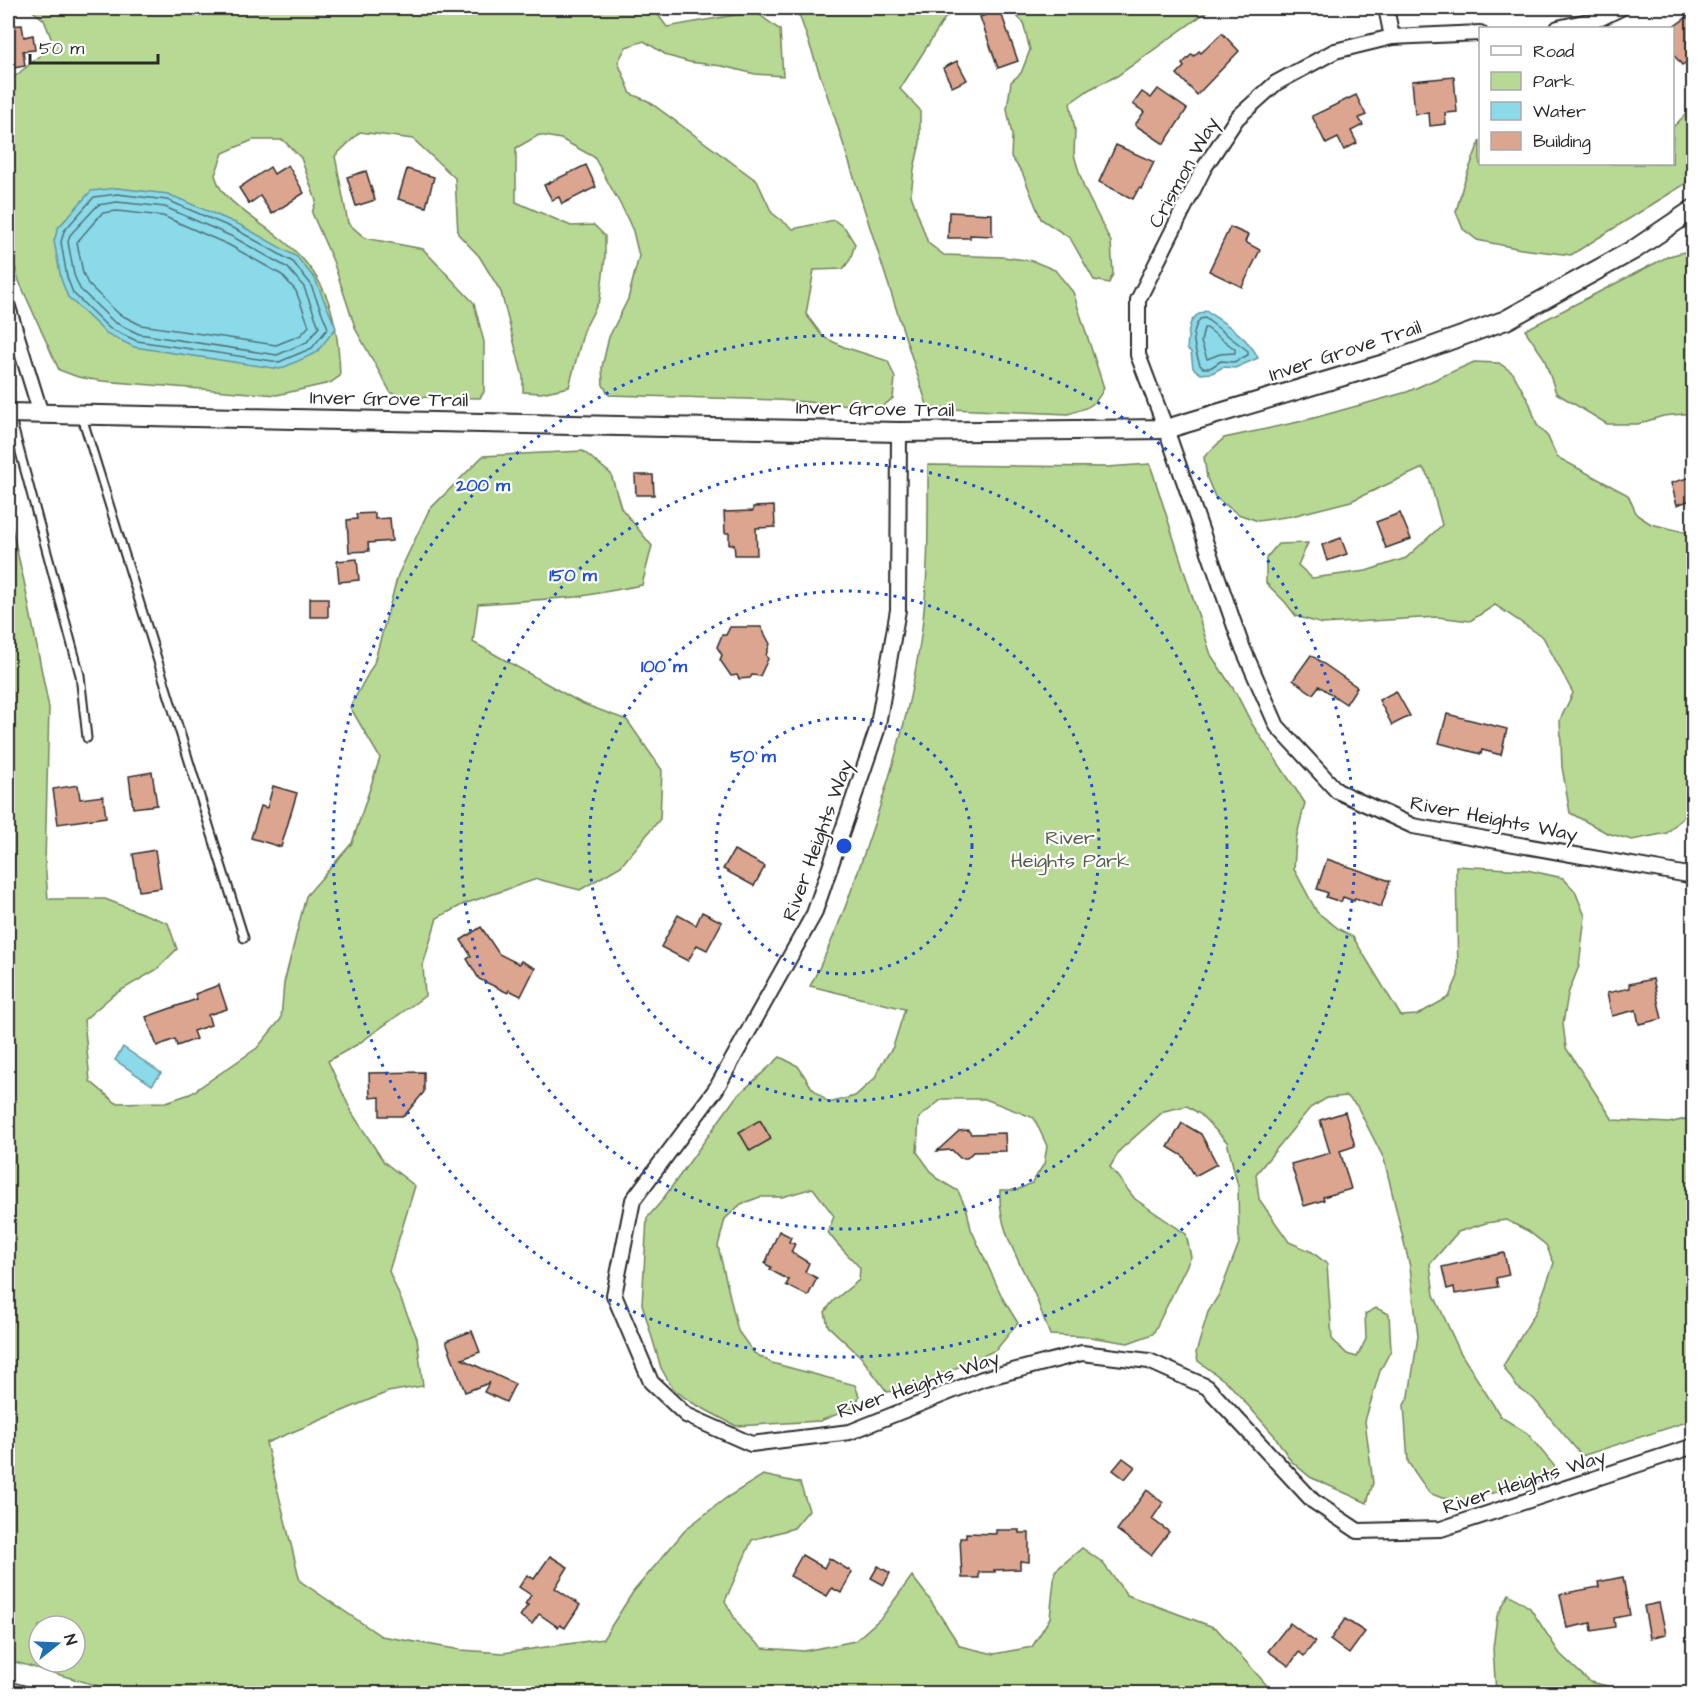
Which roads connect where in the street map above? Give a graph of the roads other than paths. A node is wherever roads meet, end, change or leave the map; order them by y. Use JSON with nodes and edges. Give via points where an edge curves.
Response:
{"nodes":[{"id":1,"x":1386,"y":8,"type":"edge"},
{"id":2,"x":1621,"y":8,"type":"edge"},
{"id":3,"x":1562,"y":27,"type":"edge"},
{"id":4,"x":1479,"y":33,"type":"edge"},
{"id":5,"x":1392,"y":37,"type":"junction"},
{"id":6,"x":1694,"y":209,"type":"edge"},
{"id":7,"x":8,"y":307,"type":"edge"},
{"id":8,"x":8,"y":413,"type":"edge"},
{"id":9,"x":41,"y":414,"type":"junction"},
{"id":10,"x":82,"y":414,"type":"junction"},
{"id":11,"x":1166,"y":429,"type":"junction"},
{"id":12,"x":899,"y":432,"type":"junction"},
{"id":13,"x":87,"y":738,"type":"dead end"},
{"id":14,"x":1694,"y":876,"type":"edge"},
{"id":15,"x":244,"y":938,"type":"dead end"},
{"id":16,"x":1694,"y":1446,"type":"edge"}],
"edges":[{"from":1,"to":5,"type":"street"},
{"from":2,"to":3,"type":"street","via":[[1601,18]]},
{"from":4,"to":5,"type":"street","name":"Crismon Way"},
{"from":5,"to":11,"type":"street","name":"Crismon Way","via":[[1335,51],[1276,83],[1237,118],[1204,168],[1137,300],[1138,355]]},
{"from":6,"to":11,"type":"street","name":"Inver Grove Trail","via":[[1635,249],[1506,320],[1384,364]]},
{"from":7,"to":9,"type":"street"},
{"from":8,"to":9,"type":"street","name":"Inver Grove Trail"},
{"from":8,"to":13,"type":"lane","via":[[81,675]]},
{"from":9,"to":10,"type":"street","name":"Inver Grove Trail"},
{"from":10,"to":12,"type":"street","name":"Inver Grove Trail"},
{"from":10,"to":15,"type":"lane"},
{"from":11,"to":12,"type":"street","name":"Inver Grove Trail"},
{"from":11,"to":14,"type":"street","name":"River Heights Way","via":[[1241,644],[1277,726],[1337,791],[1413,826]]},
{"from":12,"to":16,"type":"street","name":"River Heights Way","via":[[898,610],[874,741],[813,914],[716,1089],[633,1200],[614,1295],[651,1382],[686,1415],[751,1444],[850,1432],[982,1379],[1082,1353],[1149,1361],[1207,1387],[1313,1501],[1358,1531],[1440,1529]]}]}
